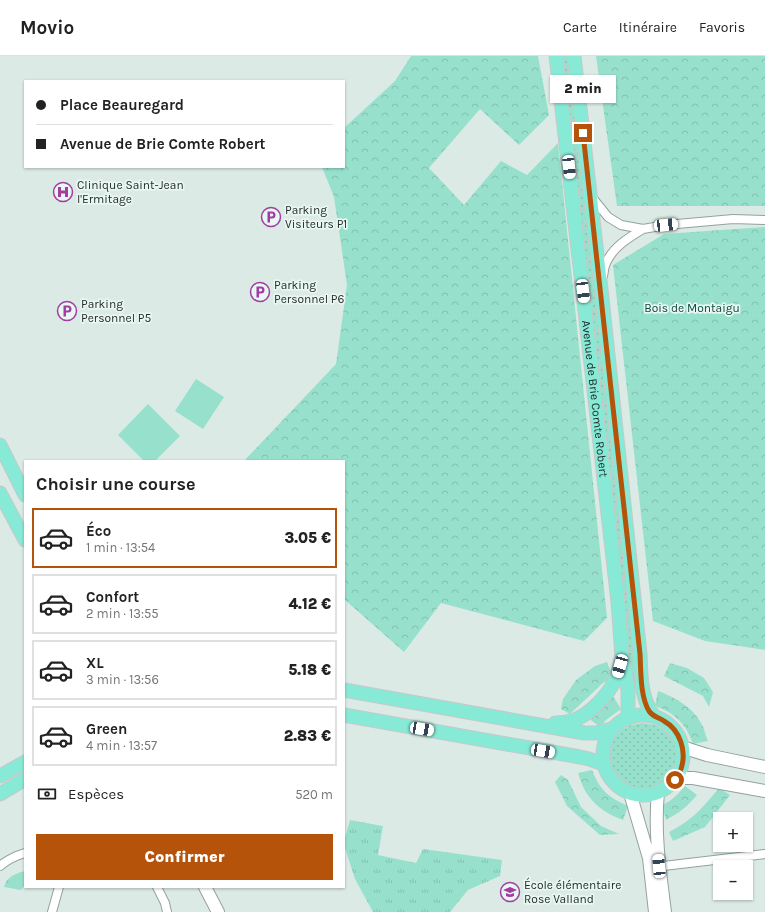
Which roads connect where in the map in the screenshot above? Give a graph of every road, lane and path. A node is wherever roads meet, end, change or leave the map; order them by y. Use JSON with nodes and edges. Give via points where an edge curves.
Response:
{"nodes":[{"id":1,"x":556,"y":56,"type":"edge"},
{"id":2,"x":574,"y":56,"type":"edge"},
{"id":3,"x":590,"y":194,"type":"junction"},
{"id":4,"x":765,"y":220,"type":"edge"},
{"id":5,"x":643,"y":229,"type":"junction"},
{"id":6,"x":601,"y":289,"type":"junction"},
{"id":7,"x":0,"y":445,"type":"edge"},
{"id":8,"x":0,"y":493,"type":"edge"},
{"id":9,"x":24,"y":493,"type":"edge"},
{"id":10,"x":24,"y":538,"type":"edge"},
{"id":11,"x":622,"y":657,"type":"junction"},
{"id":12,"x":345,"y":690,"type":"edge"},
{"id":13,"x":345,"y":715,"type":"edge"},
{"id":14,"x":654,"y":716,"type":"junction"},
{"id":15,"x":628,"y":718,"type":"junction"},
{"id":16,"x":541,"y":725,"type":"junction"},
{"id":17,"x":611,"y":729,"type":"junction"},
{"id":18,"x":682,"y":747,"type":"junction"},
{"id":19,"x":24,"y":763,"type":"edge"},
{"id":20,"x":603,"y":764,"type":"junction"},
{"id":21,"x":765,"y":767,"type":"edge"},
{"id":22,"x":0,"y":776,"type":"edge"},
{"id":23,"x":675,"y":780,"type":"junction"},
{"id":24,"x":24,"y":781,"type":"edge"},
{"id":25,"x":765,"y":791,"type":"edge"},
{"id":26,"x":658,"y":792,"type":"junction"},
{"id":27,"x":0,"y":794,"type":"edge"},
{"id":28,"x":630,"y":794,"type":"junction"},
{"id":29,"x":24,"y":853,"type":"edge"},
{"id":30,"x":765,"y":854,"type":"edge"},
{"id":31,"x":0,"y":866,"type":"edge"},
{"id":32,"x":655,"y":867,"type":"junction"},
{"id":33,"x":59,"y":888,"type":"edge"},
{"id":34,"x":157,"y":888,"type":"edge"},
{"id":35,"x":206,"y":888,"type":"edge"},
{"id":36,"x":211,"y":888,"type":"edge"},
{"id":37,"x":52,"y":912,"type":"edge"},
{"id":38,"x":167,"y":912,"type":"edge"},
{"id":39,"x":218,"y":912,"type":"edge"},
{"id":40,"x":223,"y":912,"type":"edge"},
{"id":41,"x":656,"y":912,"type":"edge"},
{"id":42,"x":665,"y":912,"type":"edge"}],
"edges":[{"from":1,"to":11,"type":"main road","name":"Avenue de Brie Comte Robert","via":[[618,602]]},
{"from":2,"to":3,"type":"main road","name":"Avenue de Brie Comte Robert"},
{"from":3,"to":5,"type":"street","via":[[608,217],[621,225]]},
{"from":3,"to":6,"type":"main road","name":"Avenue de Brie Comte Robert"},
{"from":4,"to":5,"type":"street","via":[[733,219]]},
{"from":5,"to":6,"type":"street","via":[[624,240],[614,250],[605,264]]},
{"from":6,"to":14,"type":"main road","name":"Avenue de Brie Comte Robert","via":[[642,690],[648,710]]},
{"from":7,"to":9,"type":"main road"},
{"from":8,"to":10,"type":"main road"},
{"from":11,"to":15,"type":"main road","name":"Avenue de Brie Comte Robert","via":[[628,691]]},
{"from":11,"to":16,"type":"main road","via":[[614,683],[591,709],[573,721]]},
{"from":12,"to":16,"type":"main road"},
{"from":13,"to":20,"type":"main road","via":[[580,757]]},
{"from":14,"to":15,"type":"main road"},
{"from":14,"to":18,"type":"main road","via":[[672,728]]},
{"from":15,"to":17,"type":"main road"},
{"from":16,"to":17,"type":"main road","via":[[584,733]]},
{"from":17,"to":20,"type":"main road","via":[[605,740]]},
{"from":18,"to":21,"type":"main road"},
{"from":18,"to":23,"type":"main road","via":[[682,764]]},
{"from":19,"to":22,"type":"main road"},
{"from":20,"to":28,"type":"main road","via":[[610,779]]},
{"from":23,"to":25,"type":"main road","via":[[693,778]]},
{"from":23,"to":26,"type":"main road"},
{"from":24,"to":27,"type":"main road"},
{"from":26,"to":28,"type":"main road"},
{"from":26,"to":32,"type":"main road"},
{"from":28,"to":32,"type":"main road","via":[[649,858]]},
{"from":29,"to":31,"type":"street"},
{"from":30,"to":32,"type":"street"},
{"from":32,"to":41,"type":"main road"},
{"from":32,"to":42,"type":"main road"},
{"from":33,"to":37,"type":"street"},
{"from":34,"to":38,"type":"street"},
{"from":35,"to":39,"type":"main road"},
{"from":36,"to":40,"type":"main road"}]}
